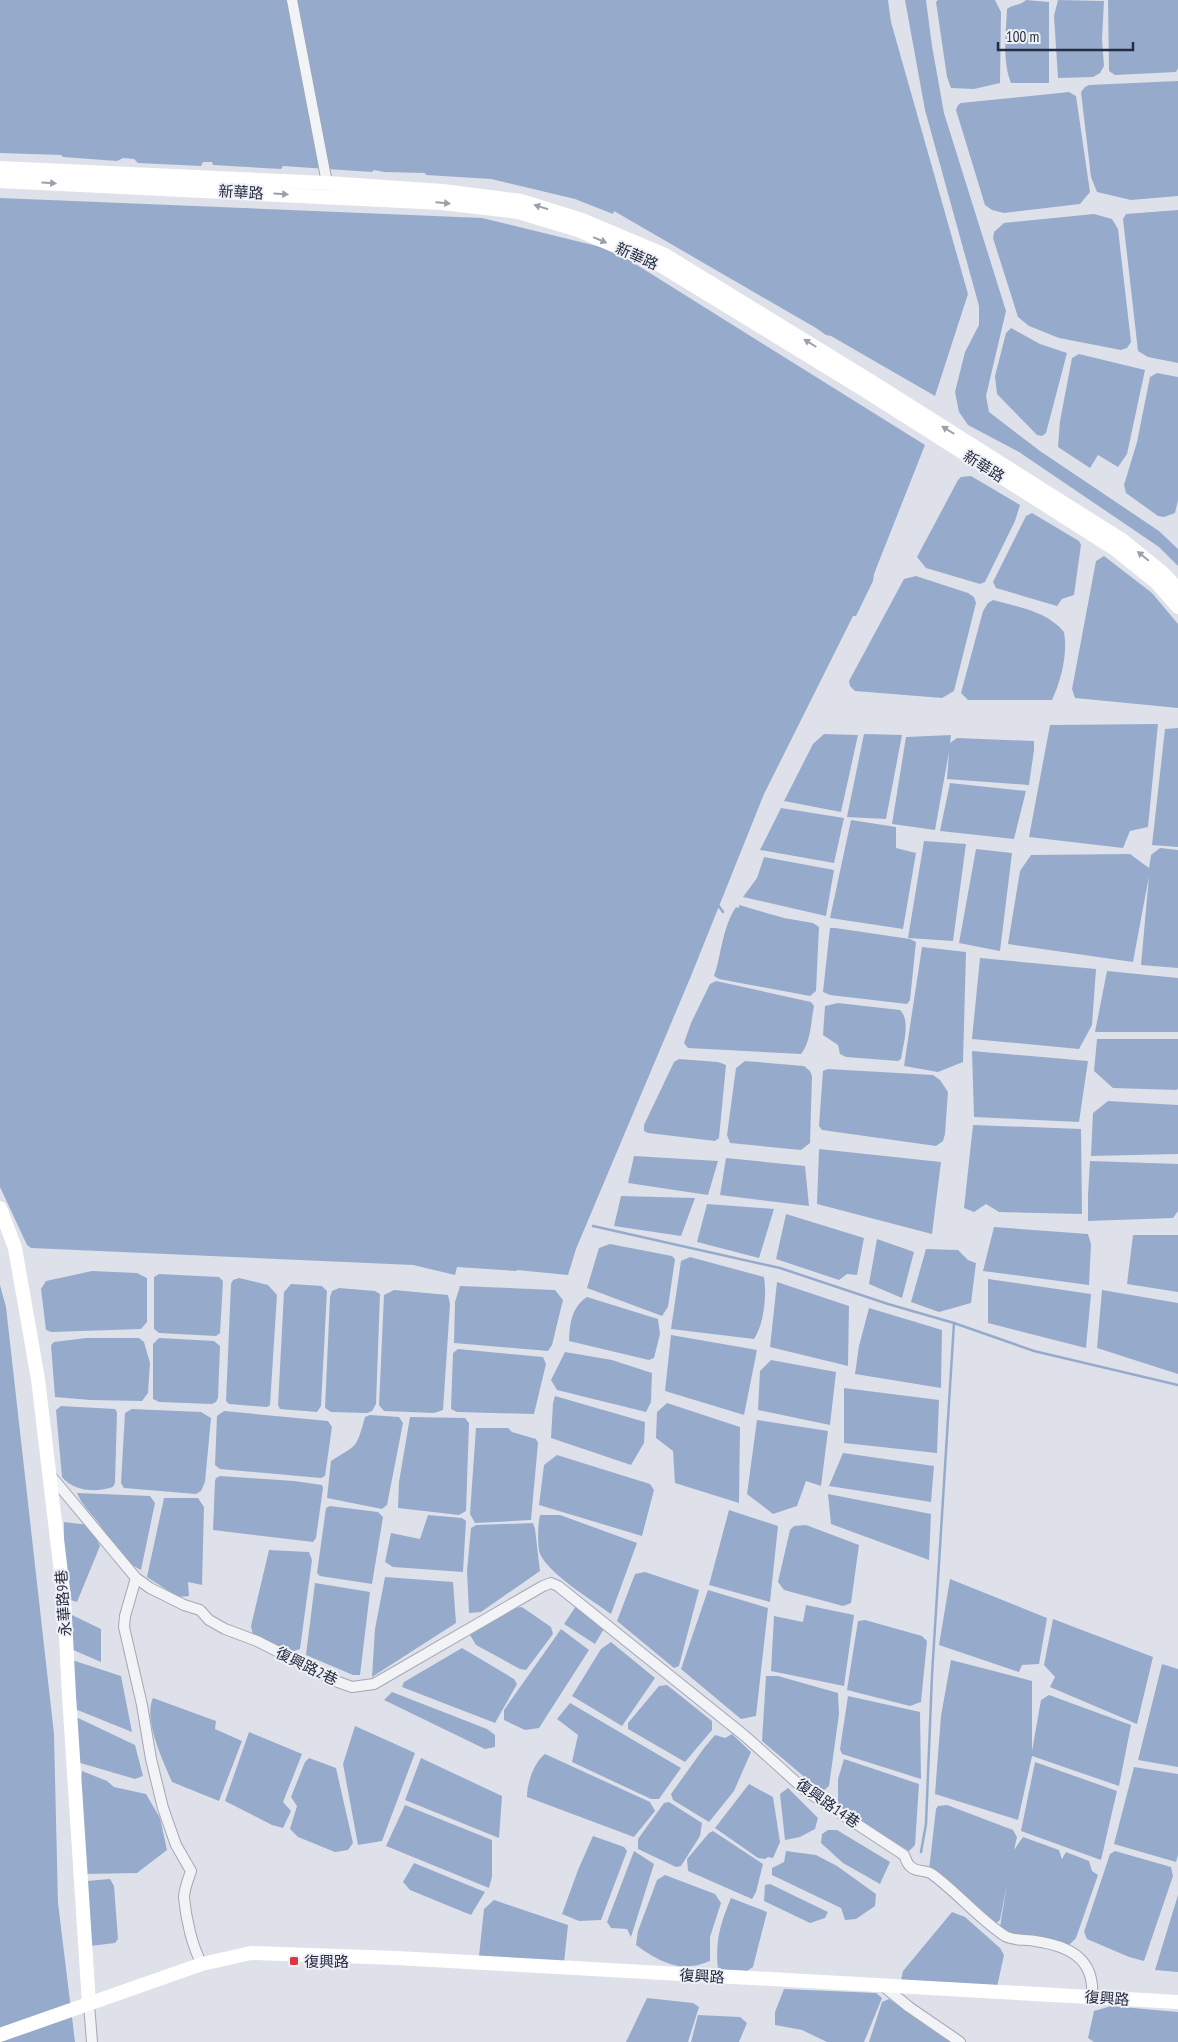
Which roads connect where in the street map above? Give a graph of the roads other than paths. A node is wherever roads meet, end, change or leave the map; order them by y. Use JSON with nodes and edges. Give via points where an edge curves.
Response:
{"nodes":[{"id":1,"x":292,"y":0,"type":"edge"},
{"id":2,"x":0,"y":168,"type":"edge"},
{"id":3,"x":0,"y":181,"type":"edge"},
{"id":4,"x":328,"y":190,"type":"junction"},
{"id":5,"x":1178,"y":590,"type":"edge"},
{"id":6,"x":1178,"y":607,"type":"edge"},
{"id":7,"x":0,"y":1208,"type":"edge"},
{"id":8,"x":51,"y":1476,"type":"junction"},
{"id":9,"x":136,"y":1578,"type":"junction"},
{"id":10,"x":558,"y":1586,"type":"joint"},
{"id":11,"x":202,"y":1964,"type":"junction"},
{"id":12,"x":882,"y":1985,"type":"junction"},
{"id":13,"x":1092,"y":1997,"type":"junction"},
{"id":14,"x":1178,"y":2002,"type":"edge"},
{"id":15,"x":87,"y":2005,"type":"junction"},
{"id":16,"x":0,"y":2035,"type":"edge"},
{"id":17,"x":92,"y":2042,"type":"edge"},
{"id":18,"x":960,"y":2042,"type":"edge"}],
"edges":[{"from":1,"to":4,"type":"street"},
{"from":2,"to":4,"type":"street","name":"新華路"},
{"from":3,"to":4,"type":"street","name":"新華路","one_way":true},
{"from":5,"to":4,"type":"street","name":"新華路","one_way":true,"via":[[1164,574],[1122,540],[665,255],[582,220],[521,201],[443,191]]},
{"from":4,"to":6,"type":"street","name":"新華路","one_way":true,"via":[[518,212],[578,230],[660,265],[1116,550],[1156,582]]},
{"from":7,"to":8,"type":"street","name":"永華路9巷","via":[[19,1265]]},
{"from":8,"to":9,"type":"street","name":"復興路2巷"},
{"from":8,"to":15,"type":"street","name":"永華路9巷","via":[[64,1598]]},
{"from":9,"to":10,"type":"street","name":"復興路2巷","via":[[150,1588],[200,1610],[209,1620],[225,1629],[352,1687],[374,1684],[543,1586],[550,1583]]},
{"from":9,"to":11,"type":"street","via":[[124,1616],[124,1627],[164,1808],[176,1845],[191,1872],[184,1898],[195,1951]]},
{"from":10,"to":13,"type":"street","name":"復興路14巷","via":[[745,1736],[805,1790],[904,1855],[915,1870],[932,1874],[1007,1937],[1063,1948],[1076,1955],[1090,1972]]},
{"from":11,"to":12,"type":"street","name":"復興路","via":[[251,1953]]},
{"from":11,"to":15,"type":"street","name":"復興路"},
{"from":12,"to":13,"type":"street","name":"復興路"},
{"from":12,"to":18,"type":"street"},
{"from":13,"to":14,"type":"street","name":"復興路"},
{"from":15,"to":16,"type":"street","name":"復興路"},
{"from":15,"to":17,"type":"street"}]}
